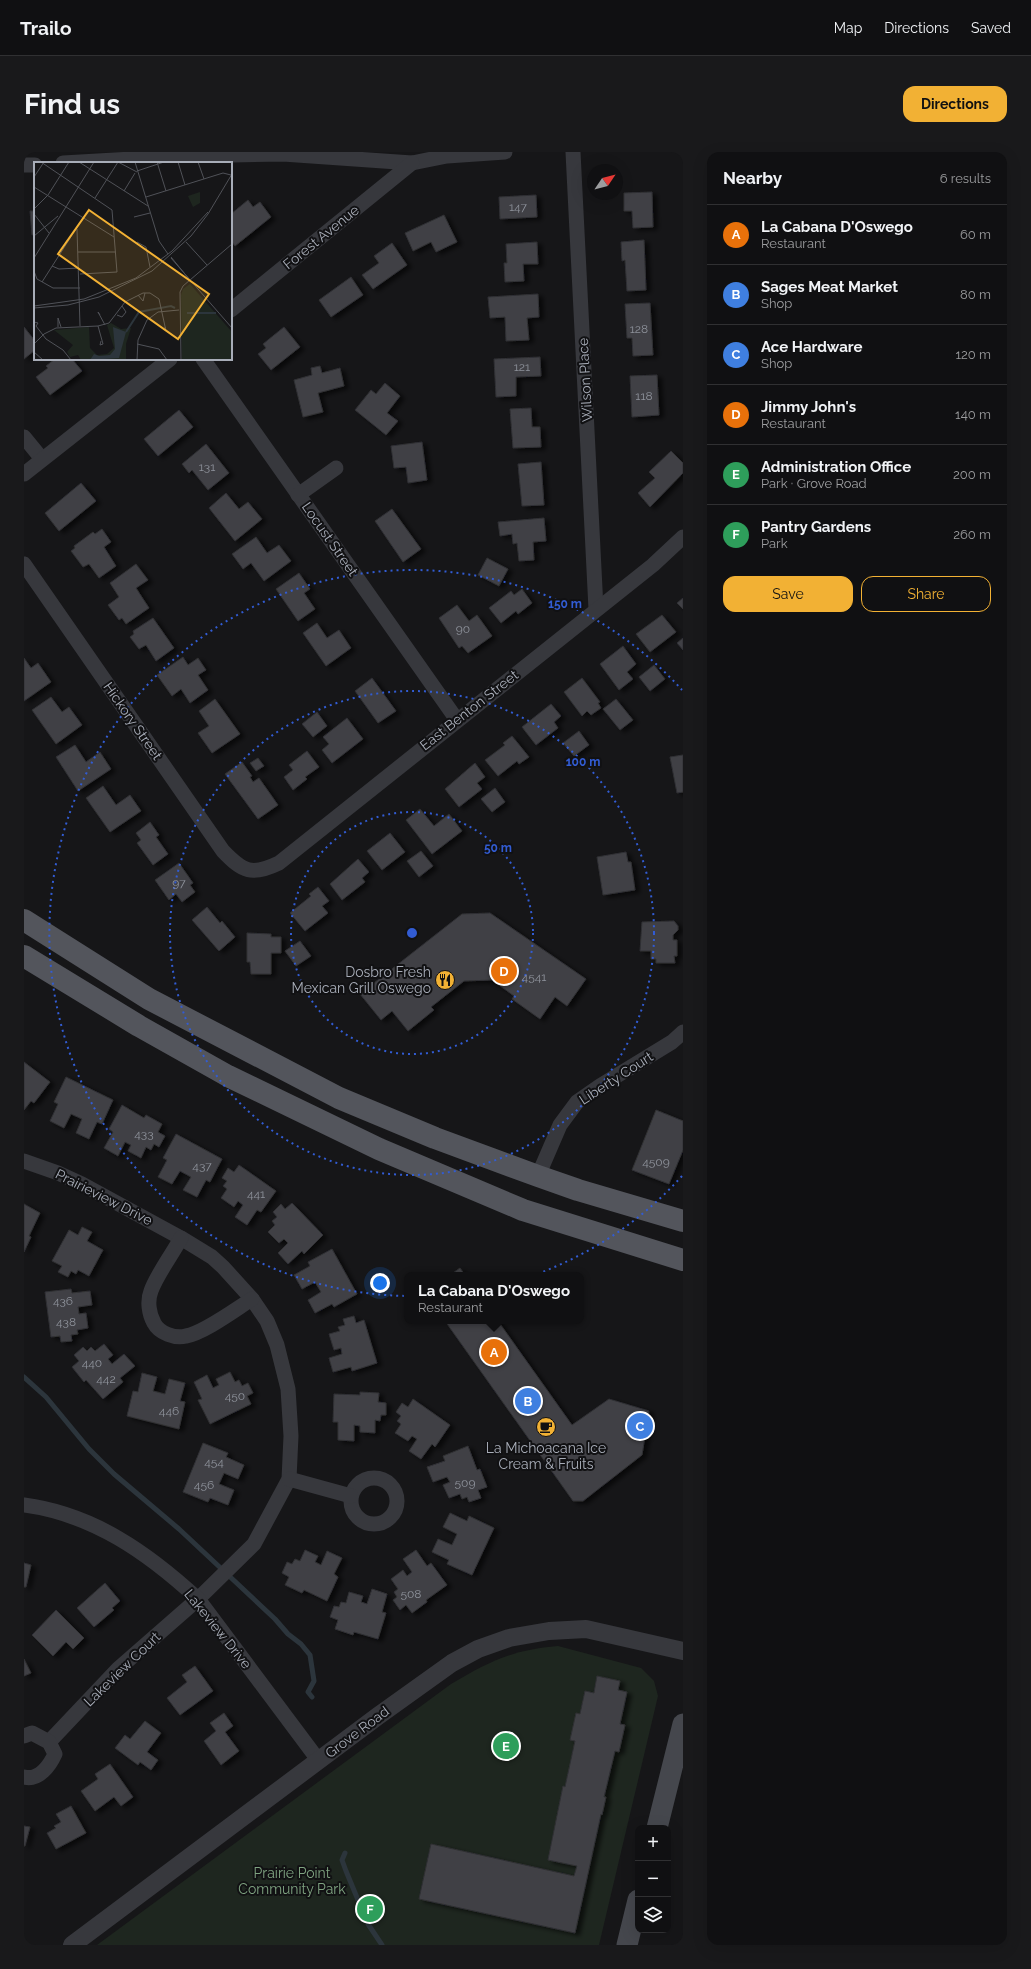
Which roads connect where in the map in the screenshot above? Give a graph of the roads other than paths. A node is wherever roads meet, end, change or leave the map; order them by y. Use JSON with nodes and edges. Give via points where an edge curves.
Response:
{"nodes":[{"id":1,"x":506,"y":152,"type":"edge"},
{"id":2,"x":573,"y":152,"type":"edge"},
{"id":3,"x":80,"y":162,"type":"edge"},
{"id":4,"x":412,"y":163,"type":"junction"},
{"id":5,"x":34,"y":165,"type":"edge"},
{"id":6,"x":24,"y":166,"type":"edge"},
{"id":7,"x":232,"y":309,"type":"edge"},
{"id":8,"x":169,"y":360,"type":"edge"},
{"id":9,"x":204,"y":360,"type":"edge"},
{"id":10,"x":24,"y":437,"type":"edge"},
{"id":11,"x":42,"y":459,"type":"junction"},
{"id":12,"x":336,"y":468,"type":"dead end"},
{"id":13,"x":24,"y":474,"type":"edge"},
{"id":14,"x":298,"y":495,"type":"junction"},
{"id":15,"x":683,"y":537,"type":"edge"},
{"id":16,"x":24,"y":564,"type":"edge"},
{"id":17,"x":596,"y":609,"type":"junction"},
{"id":18,"x":457,"y":720,"type":"junction"},
{"id":19,"x":250,"y":870,"type":"joint"},
{"id":20,"x":24,"y":920,"type":"edge"},
{"id":21,"x":24,"y":956,"type":"edge"},
{"id":22,"x":683,"y":1032,"type":"edge"},
{"id":23,"x":24,"y":1161,"type":"edge"},
{"id":24,"x":538,"y":1176,"type":"junction"},
{"id":25,"x":683,"y":1221,"type":"edge"},
{"id":26,"x":182,"y":1238,"type":"junction"},
{"id":27,"x":662,"y":1253,"type":"junction"},
{"id":28,"x":683,"y":1260,"type":"edge"},
{"id":29,"x":683,"y":1269,"type":"edge"},
{"id":30,"x":252,"y":1299,"type":"junction"},
{"id":31,"x":289,"y":1479,"type":"junction"},
{"id":32,"x":351,"y":1496,"type":"dead end"},
{"id":33,"x":24,"y":1504,"type":"edge"},
{"id":34,"x":198,"y":1599,"type":"junction"},
{"id":35,"x":683,"y":1651,"type":"edge"},
{"id":36,"x":683,"y":1724,"type":"edge"},
{"id":37,"x":24,"y":1736,"type":"edge"},
{"id":38,"x":49,"y":1742,"type":"junction"},
{"id":39,"x":319,"y":1761,"type":"junction"},
{"id":40,"x":24,"y":1777,"type":"edge"},
{"id":41,"x":658,"y":1825,"type":"edge"},
{"id":42,"x":635,"y":1912,"type":"edge"},
{"id":43,"x":72,"y":1945,"type":"edge"},
{"id":44,"x":627,"y":1945,"type":"edge"}],
"edges":[{"from":1,"to":4,"type":"street","via":[[447,156]]},
{"from":2,"to":17,"type":"street","name":"Wilson Place"},
{"from":3,"to":4,"type":"street","via":[[283,154]]},
{"from":4,"to":7,"type":"street","name":"Forest Avenue"},
{"from":5,"to":6,"type":"street"},
{"from":8,"to":11,"type":"street"},
{"from":9,"to":14,"type":"street","name":"Locust Street"},
{"from":10,"to":11,"type":"street"},
{"from":11,"to":13,"type":"street"},
{"from":12,"to":14,"type":"street"},
{"from":14,"to":18,"type":"street","name":"Locust Street"},
{"from":15,"to":17,"type":"street","name":"East Benton Street","via":[[653,565]]},
{"from":16,"to":19,"type":"street","name":"Hickory Street","via":[[223,851],[236,865]]},
{"from":17,"to":18,"type":"street","name":"East Benton Street"},
{"from":18,"to":19,"type":"street","name":"East Benton Street","via":[[279,863],[264,871]]},
{"from":20,"to":24,"type":"main road","via":[[149,999],[339,1098],[435,1138]]},
{"from":21,"to":27,"type":"main road","via":[[132,1023],[228,1076],[379,1149],[523,1210]]},
{"from":22,"to":24,"type":"street","name":"Liberty Court","via":[[672,1042],[577,1102],[560,1125]]},
{"from":23,"to":26,"type":"street","name":"Prairieview Drive","via":[[58,1172]]},
{"from":24,"to":25,"type":"main road"},
{"from":26,"to":30,"type":"street","name":"Prairieview Drive","via":[[212,1257]]},
{"from":26,"to":30,"type":"street","via":[[151,1291],[148,1305],[156,1327],[172,1336],[185,1336]]},
{"from":27,"to":28,"type":"main road"},
{"from":27,"to":29,"type":"main road"},
{"from":30,"to":31,"type":"street","name":"Prairieview Drive","via":[[267,1321],[278,1345],[288,1389],[291,1436]]},
{"from":31,"to":32,"type":"street"},
{"from":31,"to":34,"type":"street","name":"Prairieview Drive","via":[[254,1544]]},
{"from":33,"to":34,"type":"street","name":"Lakeview Drive","via":[[39,1506],[96,1524],[147,1555]]},
{"from":34,"to":38,"type":"street","name":"Lakeview Court","via":[[118,1669]]},
{"from":34,"to":39,"type":"street","name":"Lakeview Drive"},
{"from":35,"to":39,"type":"street","name":"Grove Road","via":[[586,1629],[549,1631],[510,1638],[478,1649],[452,1663]]},
{"from":36,"to":41,"type":"main road"},
{"from":37,"to":38,"type":"street","via":[[32,1733]]},
{"from":38,"to":40,"type":"street","via":[[54,1754],[50,1764],[41,1774]]},
{"from":39,"to":43,"type":"street","name":"Grove Road"},
{"from":42,"to":44,"type":"main road"}]}
